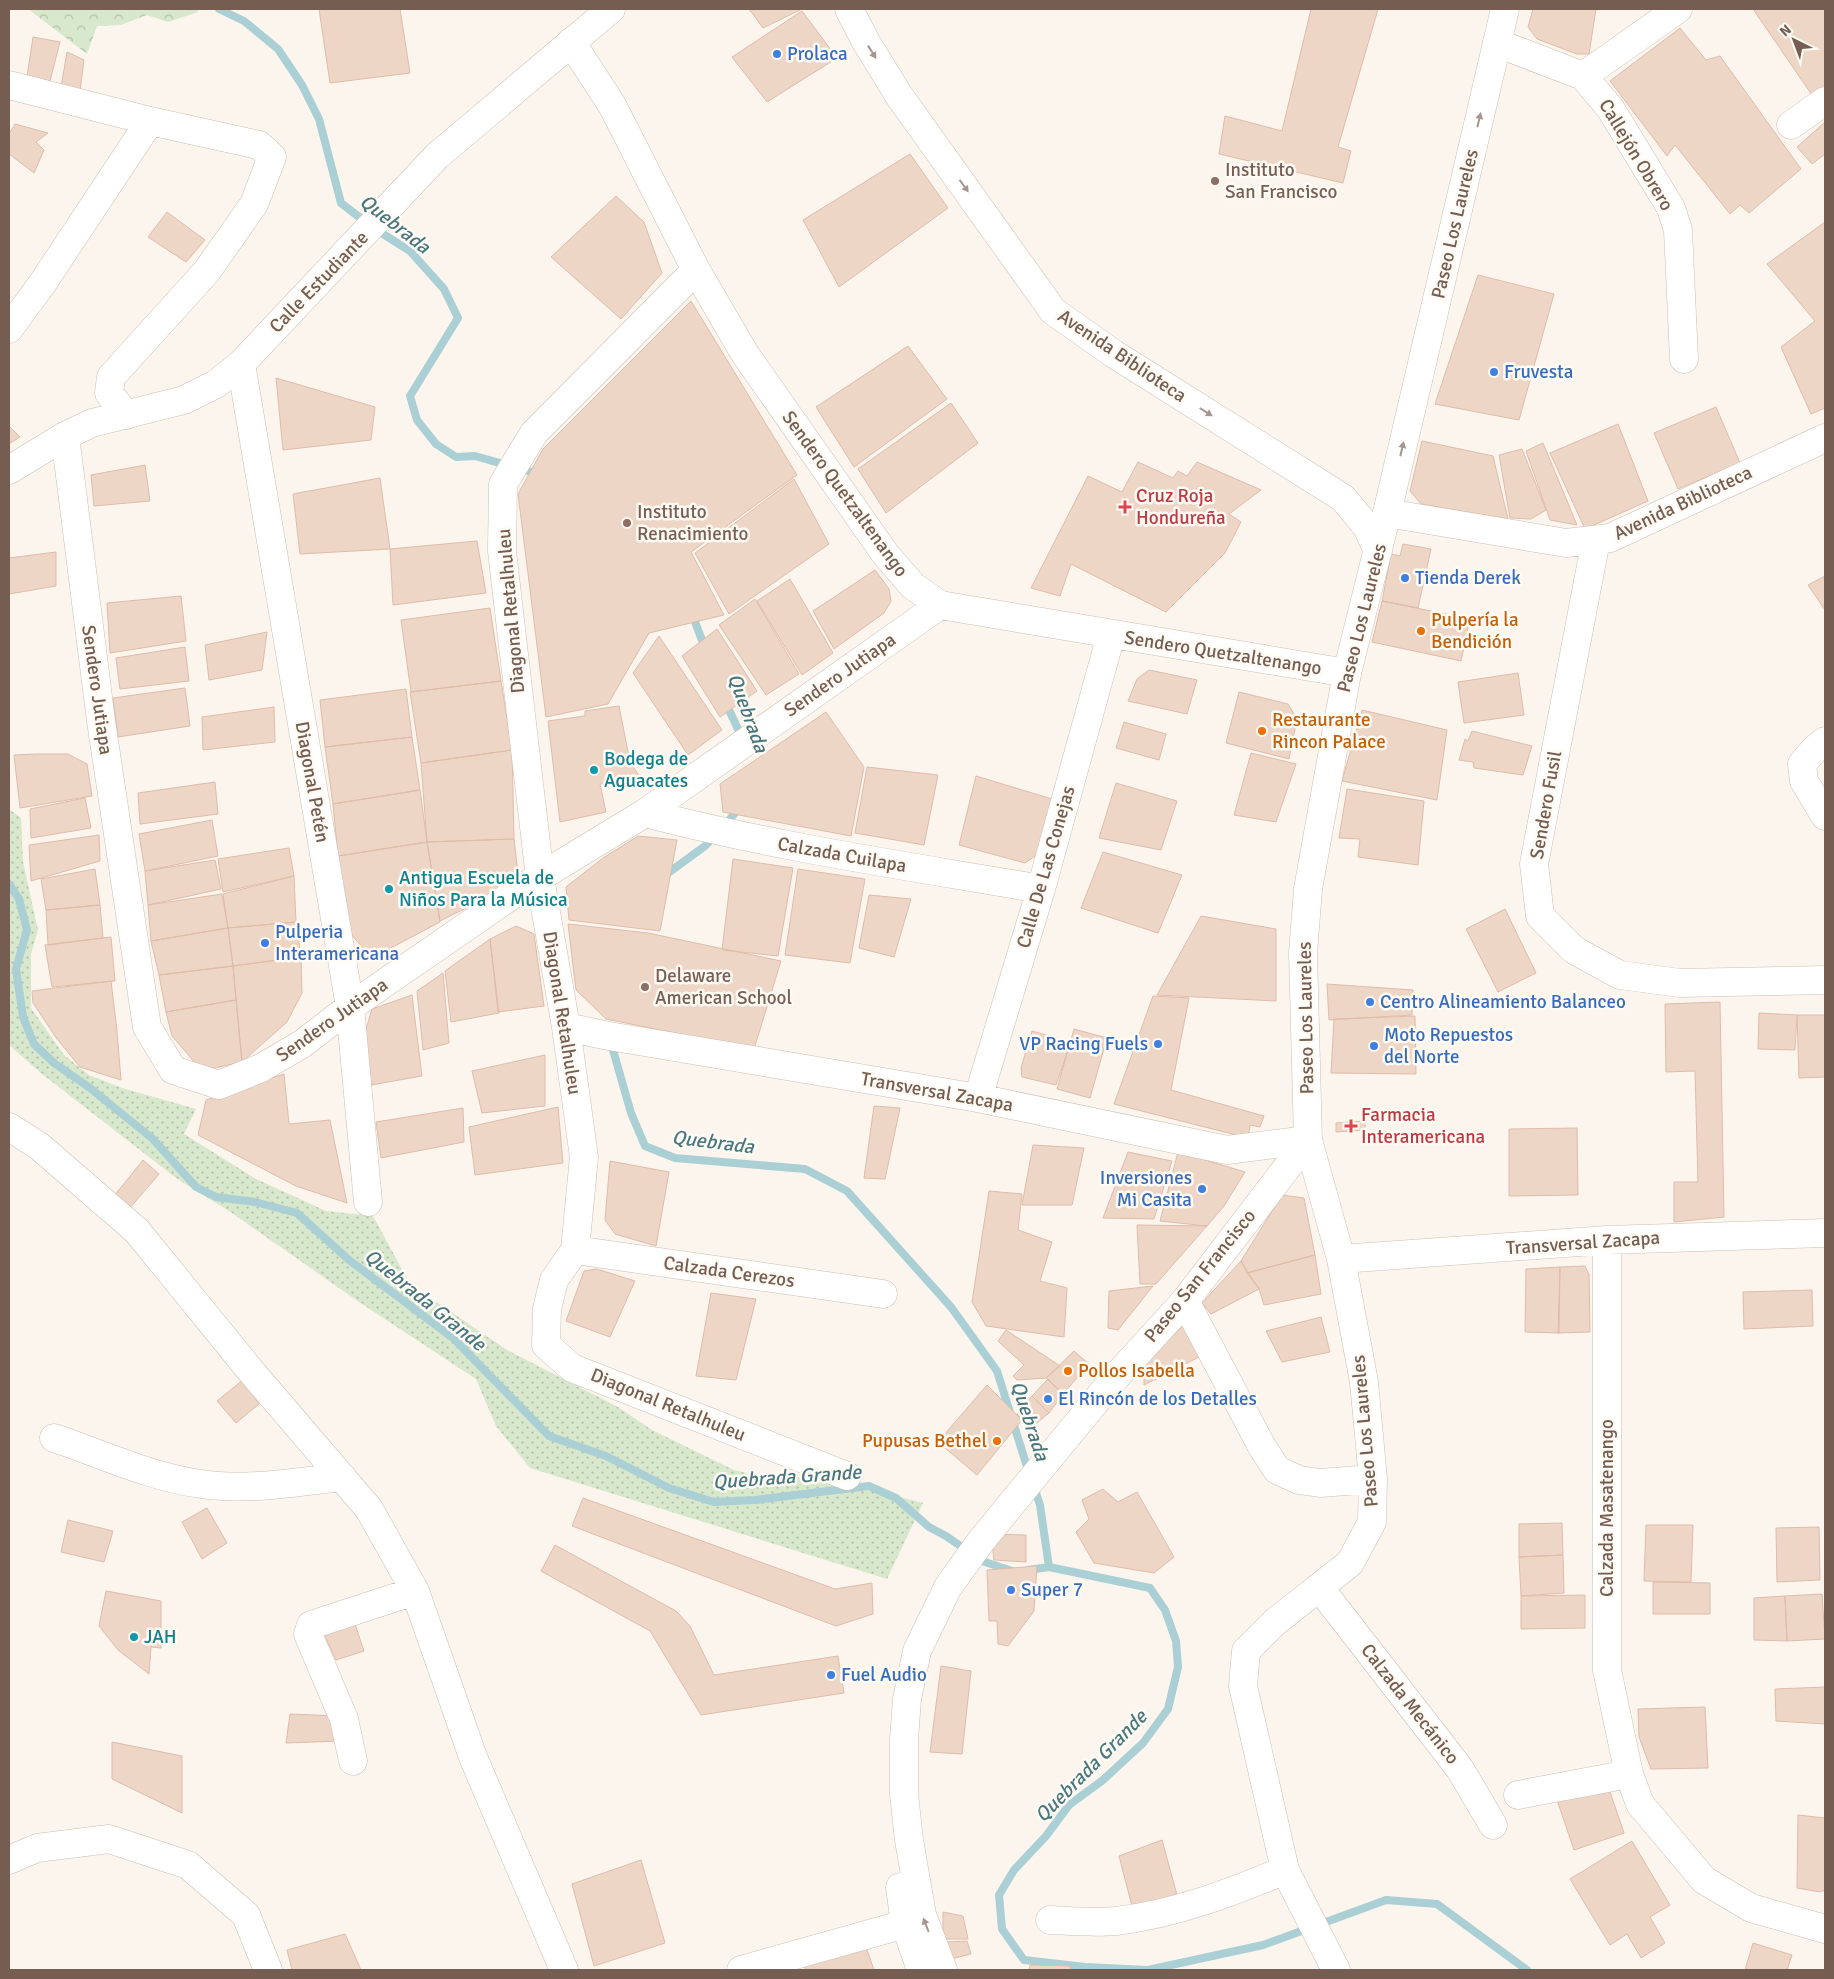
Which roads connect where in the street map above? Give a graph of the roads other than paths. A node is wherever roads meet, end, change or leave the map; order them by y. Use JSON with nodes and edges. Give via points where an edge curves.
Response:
{"nodes":[{"id":1,"x":611,"y":9,"type":"edge"},
{"id":2,"x":849,"y":9,"type":"edge"},
{"id":3,"x":1505,"y":9,"type":"edge"},
{"id":4,"x":1678,"y":9,"type":"edge"},
{"id":5,"x":571,"y":42,"type":"junction"},
{"id":6,"x":1497,"y":43,"type":"junction"},
{"id":7,"x":1583,"y":76,"type":"junction"},
{"id":8,"x":9,"y":85,"type":"edge"},
{"id":9,"x":1825,"y":101,"type":"edge"},
{"id":10,"x":150,"y":121,"type":"junction"},
{"id":11,"x":1791,"y":125,"type":"dead end"},
{"id":12,"x":696,"y":270,"type":"junction"},
{"id":13,"x":9,"y":329,"type":"edge"},
{"id":14,"x":1684,"y":359,"type":"dead end"},
{"id":15,"x":241,"y":364,"type":"junction"},
{"id":16,"x":126,"y":415,"type":"junction"},
{"id":17,"x":65,"y":436,"type":"junction"},
{"id":18,"x":1825,"y":438,"type":"edge"},
{"id":19,"x":9,"y":470,"type":"edge"},
{"id":20,"x":1395,"y":480,"type":"junction"},
{"id":21,"x":1343,"y":498,"type":"junction"},
{"id":22,"x":1387,"y":513,"type":"junction"},
{"id":23,"x":1596,"y":540,"type":"junction"},
{"id":24,"x":1378,"y":551,"type":"junction"},
{"id":25,"x":940,"y":605,"type":"junction"},
{"id":26,"x":1111,"y":635,"type":"junction"},
{"id":27,"x":1347,"y":673,"type":"junction"},
{"id":28,"x":1825,"y":741,"type":"edge"},
{"id":29,"x":644,"y":813,"type":"junction"},
{"id":30,"x":1825,"y":816,"type":"edge"},
{"id":31,"x":540,"y":878,"type":"junction"},
{"id":32,"x":1040,"y":889,"type":"junction"},
{"id":33,"x":1825,"y":980,"type":"edge"},
{"id":34,"x":350,"y":1007,"type":"junction"},
{"id":35,"x":566,"y":1027,"type":"junction"},
{"id":36,"x":978,"y":1098,"type":"junction"},
{"id":37,"x":9,"y":1127,"type":"edge"},
{"id":38,"x":1308,"y":1140,"type":"junction"},
{"id":39,"x":368,"y":1202,"type":"dead end"},
{"id":40,"x":1825,"y":1233,"type":"edge"},
{"id":41,"x":1606,"y":1240,"type":"junction"},
{"id":42,"x":575,"y":1250,"type":"junction"},
{"id":43,"x":1341,"y":1259,"type":"junction"},
{"id":44,"x":883,"y":1294,"type":"dead end"},
{"id":45,"x":1186,"y":1301,"type":"junction"},
{"id":46,"x":54,"y":1438,"type":"dead end"},
{"id":47,"x":847,"y":1476,"type":"dead end"},
{"id":48,"x":342,"y":1477,"type":"junction"},
{"id":49,"x":1372,"y":1479,"type":"junction"},
{"id":50,"x":942,"y":1582,"type":"junction"},
{"id":51,"x":1319,"y":1587,"type":"junction"},
{"id":52,"x":414,"y":1591,"type":"junction"},
{"id":53,"x":353,"y":1761,"type":"dead end"},
{"id":54,"x":1629,"y":1774,"type":"junction"},
{"id":55,"x":1518,"y":1795,"type":"dead end"},
{"id":56,"x":1493,"y":1825,"type":"dead end"},
{"id":57,"x":9,"y":1860,"type":"edge"},
{"id":58,"x":1291,"y":1880,"type":"junction"},
{"id":59,"x":1050,"y":1920,"type":"dead end"},
{"id":60,"x":905,"y":1924,"type":"junction"},
{"id":61,"x":1825,"y":1929,"type":"edge"},
{"id":62,"x":1332,"y":1963,"type":"edge"},
{"id":63,"x":268,"y":1970,"type":"edge"},
{"id":64,"x":564,"y":1970,"type":"edge"},
{"id":65,"x":742,"y":1970,"type":"edge"},
{"id":66,"x":921,"y":1970,"type":"edge"},
{"id":67,"x":943,"y":1970,"type":"edge"}],
"edges":[{"from":1,"to":5,"type":"street","name":"Calle Estudiante"},
{"from":2,"to":21,"type":"street","name":"Avenida Biblioteca","one_way":true,"via":[[900,97],[1053,311],[1114,354]]},
{"from":3,"to":6,"type":"street","name":"Paseo Los Laureles"},
{"from":4,"to":7,"type":"street"},
{"from":5,"to":12,"type":"street","name":"Sendero Quetzaltenango","via":[[612,105]]},
{"from":5,"to":15,"type":"street","name":"Calle Estudiante","via":[[438,156]]},
{"from":6,"to":7,"type":"street"},
{"from":20,"to":6,"type":"street","name":"Paseo Los Laureles","one_way":true},
{"from":7,"to":14,"type":"street","name":"Callejón Obrero","via":[[1610,108],[1671,208],[1676,222]]},
{"from":8,"to":10,"type":"street"},
{"from":9,"to":11,"type":"street"},
{"from":10,"to":13,"type":"street"},
{"from":10,"to":16,"type":"street","via":[[259,146],[272,157],[254,204],[207,271],[111,377],[109,393]]},
{"from":12,"to":25,"type":"street","name":"Sendero Quetzaltenango","via":[[744,354],[886,555],[913,586]]},
{"from":12,"to":31,"type":"street","name":"Diagonal Retalhuleu","via":[[534,433],[504,484],[502,551]]},
{"from":15,"to":16,"type":"street","name":"Calle Estudiante","via":[[216,384],[184,400]]},
{"from":15,"to":34,"type":"street","name":"Diagonal Petén"},
{"from":16,"to":17,"type":"street","name":"Calle Estudiante","via":[[92,423]]},
{"from":17,"to":19,"type":"street","name":"Calle Estudiante"},
{"from":17,"to":34,"type":"street","name":"Sendero Jutiapa","via":[[100,712],[147,1027],[173,1070],[219,1085],[261,1068],[302,1044]]},
{"from":18,"to":23,"type":"street","name":"Avenida Biblioteca","via":[[1610,538]]},
{"from":20,"to":21,"type":"street","via":[[1375,498],[1366,501]]},
{"from":20,"to":22,"type":"street","name":"Paseo Los Laureles"},
{"from":21,"to":24,"type":"street","name":"Avenida Biblioteca","via":[[1367,527]]},
{"from":22,"to":23,"type":"street","name":"Avenida Biblioteca","via":[[1566,543]]},
{"from":22,"to":24,"type":"street","name":"Paseo Los Laureles"},
{"from":23,"to":33,"type":"street","name":"Sendero Fusil","via":[[1534,864],[1540,916],[1574,950],[1620,975],[1680,984]]},
{"from":24,"to":27,"type":"street","name":"Paseo Los Laureles"},
{"from":25,"to":26,"type":"street","name":"Sendero Quetzaltenango"},
{"from":25,"to":29,"type":"street","name":"Sendero Jutiapa"},
{"from":26,"to":27,"type":"street","name":"Sendero Quetzaltenango"},
{"from":26,"to":32,"type":"street","name":"Calle De Las Conejas"},
{"from":27,"to":38,"type":"street","name":"Paseo Los Laureles","via":[[1308,889],[1303,953]]},
{"from":28,"to":30,"type":"street","via":[[1802,764],[1804,780]]},
{"from":29,"to":31,"type":"street","name":"Sendero Jutiapa"},
{"from":29,"to":32,"type":"street","name":"Calzada Cuilapa","via":[[798,848]]},
{"from":31,"to":34,"type":"street","name":"Sendero Jutiapa"},
{"from":31,"to":35,"type":"street","name":"Diagonal Retalhuleu"},
{"from":32,"to":36,"type":"street","name":"Calle De Las Conejas"},
{"from":34,"to":39,"type":"street","name":"Diagonal Petén"},
{"from":35,"to":36,"type":"street","name":"Transversal Zacapa"},
{"from":35,"to":42,"type":"street","name":"Diagonal Retalhuleu","via":[[584,1157]]},
{"from":36,"to":38,"type":"street","name":"Transversal Zacapa","via":[[1227,1150]]},
{"from":37,"to":48,"type":"street","via":[[39,1146],[137,1231]]},
{"from":38,"to":43,"type":"street","name":"Paseo Los Laureles"},
{"from":38,"to":45,"type":"street","name":"Paseo San Francisco"},
{"from":40,"to":41,"type":"street","name":"Transversal Zacapa"},
{"from":41,"to":43,"type":"street","name":"Transversal Zacapa"},
{"from":41,"to":54,"type":"street","name":"Calzada Masatenango","via":[[1607,1670]]},
{"from":42,"to":44,"type":"street","name":"Calzada Cerezos"},
{"from":42,"to":47,"type":"street","name":"Diagonal Retalhuleu","via":[[554,1280],[547,1309],[546,1336],[546,1345],[572,1368]]},
{"from":43,"to":49,"type":"street","name":"Paseo Los Laureles","via":[[1364,1382]]},
{"from":45,"to":49,"type":"street","via":[[1278,1470],[1298,1480],[1320,1483]]},
{"from":45,"to":50,"type":"street","name":"Paseo San Francisco","via":[[1035,1465],[1005,1485],[969,1530]]},
{"from":46,"to":48,"type":"street","via":[[163,1476],[201,1484],[251,1487]]},
{"from":48,"to":52,"type":"street","via":[[369,1509]]},
{"from":49,"to":51,"type":"street","name":"Paseo Los Laureles","via":[[1372,1522],[1350,1563]]},
{"from":50,"to":60,"type":"street","name":"Paseo San Francisco","via":[[900,1650],[891,1703],[887,1799]]},
{"from":67,"to":50,"type":"street","name":"Paseo San Francisco","one_way":true,"via":[[922,1915],[904,1794],[908,1699],[917,1651]]},
{"from":51,"to":56,"type":"street","name":"Calzada Mecánico","via":[[1460,1769]]},
{"from":51,"to":58,"type":"street","name":"Paseo Los Laureles","via":[[1275,1622],[1246,1651],[1242,1686]]},
{"from":52,"to":53,"type":"street","via":[[311,1626],[308,1634],[344,1719]]},
{"from":52,"to":64,"type":"street","via":[[473,1757]]},
{"from":54,"to":55,"type":"street"},
{"from":54,"to":61,"type":"street","via":[[1640,1804],[1704,1880],[1751,1908]]},
{"from":57,"to":63,"type":"street","via":[[37,1848],[109,1839],[188,1865],[246,1915]]},
{"from":58,"to":59,"type":"street","via":[[1114,1921]]},
{"from":58,"to":62,"type":"street","name":"Paseo Los Laureles"},
{"from":60,"to":65,"type":"street"},
{"from":60,"to":66,"type":"street","name":"Paseo San Francisco"}]}
